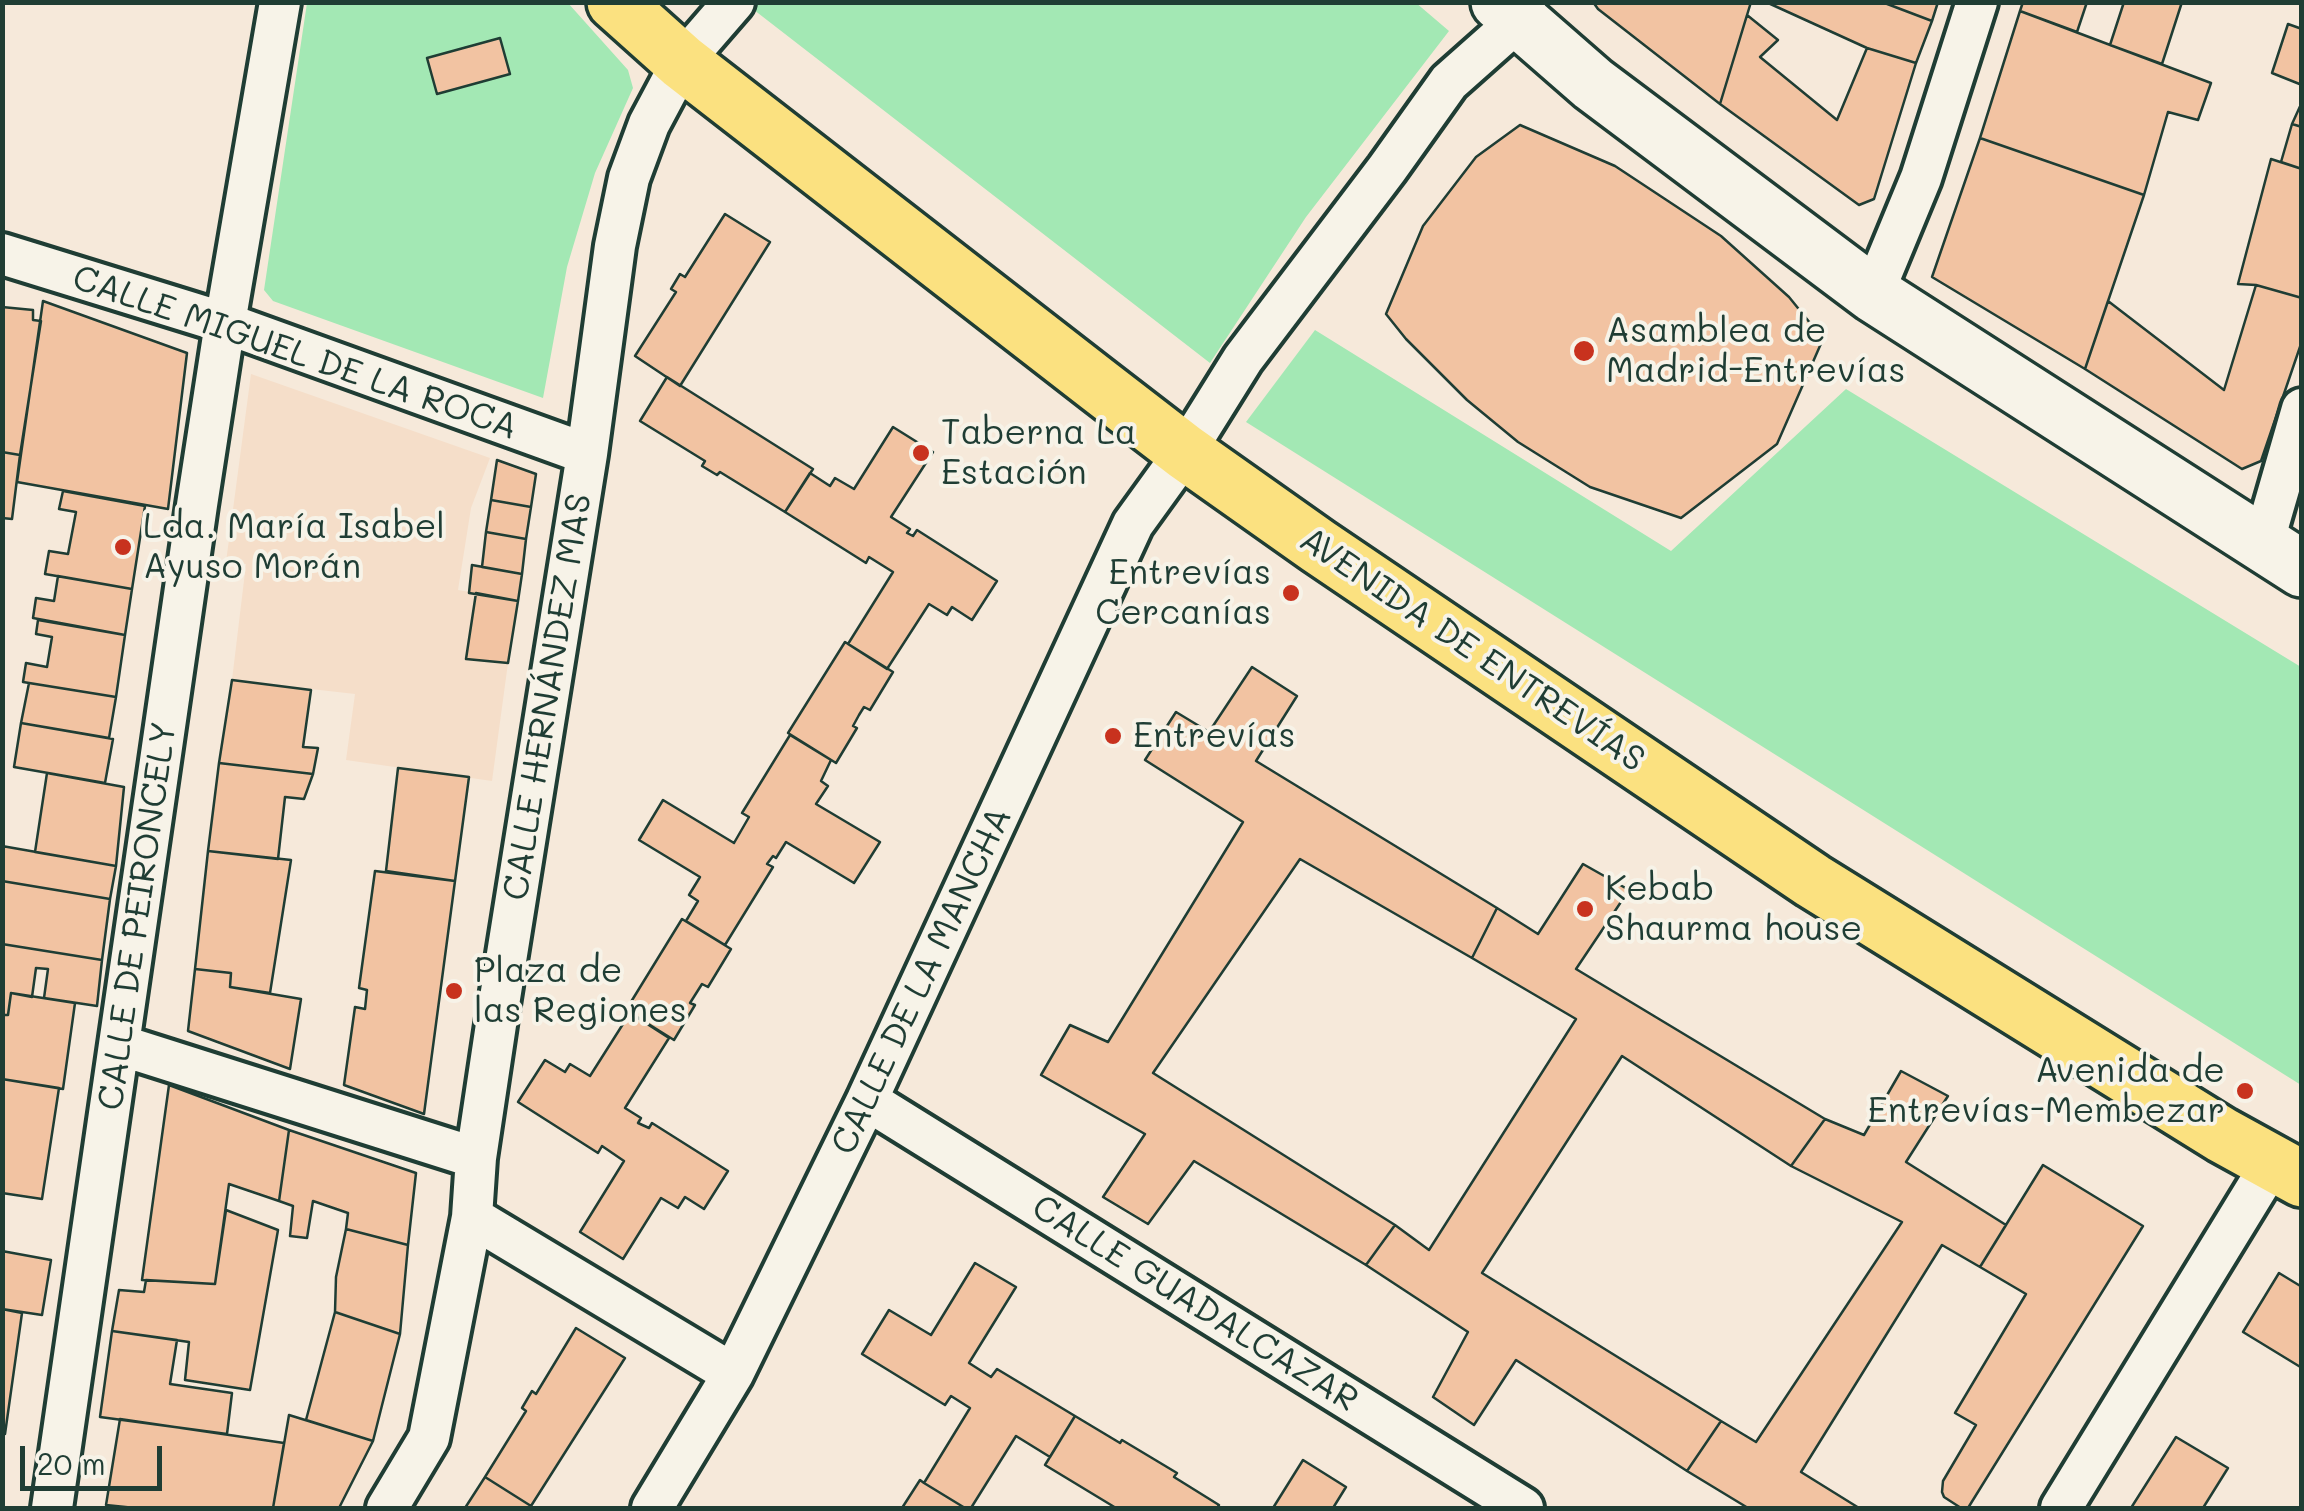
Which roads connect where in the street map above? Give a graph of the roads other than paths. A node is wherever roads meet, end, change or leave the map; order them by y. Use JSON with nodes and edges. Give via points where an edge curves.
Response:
{"nodes":[{"id":1,"x":280,"y":2,"type":"edge"},
{"id":2,"x":615,"y":2,"type":"edge"},
{"id":3,"x":734,"y":2,"type":"edge"},
{"id":4,"x":1977,"y":2,"type":"edge"},
{"id":5,"x":1515,"y":8,"type":"edge"},
{"id":6,"x":682,"y":62,"type":"junction"},
{"id":7,"x":2,"y":254,"type":"edge"},
{"id":8,"x":1873,"y":294,"type":"junction"},
{"id":9,"x":225,"y":324,"type":"junction"},
{"id":10,"x":2302,"y":409,"type":"edge"},
{"id":11,"x":1186,"y":452,"type":"junction"},
{"id":12,"x":588,"y":454,"type":"junction"},
{"id":13,"x":2282,"y":556,"type":"edge"},
{"id":14,"x":120,"y":1045,"type":"junction"},
{"id":15,"x":867,"y":1100,"type":"junction"},
{"id":16,"x":476,"y":1158,"type":"junction"},
{"id":17,"x":2287,"y":1171,"type":"edge"},
{"id":18,"x":472,"y":1217,"type":"junction"},
{"id":19,"x":733,"y":1374,"type":"junction"},
{"id":20,"x":52,"y":1508,"type":"edge"},
{"id":21,"x":387,"y":1508,"type":"edge"},
{"id":22,"x":652,"y":1508,"type":"edge"},
{"id":23,"x":1523,"y":1508,"type":"edge"},
{"id":24,"x":2060,"y":1508,"type":"edge"}],
"edges":[{"from":1,"to":9,"type":"street","name":"CALLE DE PEIRONCELY"},
{"from":2,"to":6,"type":"main road","name":"AVENIDA DE ENTREVÍAS"},
{"from":3,"to":6,"type":"street","name":"CALLE HERNÁNDEZ MAS"},
{"from":4,"to":8,"type":"street","via":[[1921,178]]},
{"from":5,"to":8,"type":"street","via":[[1593,84]]},
{"from":5,"to":11,"type":"street","name":"CALLE DE LA MANCHA","via":[[1448,82],[1243,358]]},
{"from":6,"to":11,"type":"main road","name":"AVENIDA DE ENTREVÍAS"},
{"from":6,"to":12,"type":"street","name":"CALLE HERNÁNDEZ MAS","via":[[629,178]]},
{"from":7,"to":9,"type":"street","name":"CALLE MIGUEL DE LA ROCA"},
{"from":8,"to":13,"type":"street"},
{"from":9,"to":12,"type":"street","name":"CALLE MIGUEL DE LA ROCA"},
{"from":9,"to":14,"type":"street","name":"CALLE DE PEIRONCELY"},
{"from":10,"to":13,"type":"street"},
{"from":11,"to":15,"type":"street","name":"CALLE DE LA MANCHA","via":[[1133,524]]},
{"from":11,"to":17,"type":"main road","name":"AVENIDA DE ENTREVÍAS","via":[[1812,881]]},
{"from":12,"to":16,"type":"street","name":"CALLE HERNÁNDEZ MAS"},
{"from":14,"to":16,"type":"street"},
{"from":14,"to":20,"type":"street","name":"CALLE DE PEIRONCELY"},
{"from":15,"to":19,"type":"street","name":"CALLE DE LA MANCHA"},
{"from":15,"to":23,"type":"street","name":"CALLE GUADALCAZAR"},
{"from":16,"to":18,"type":"street","name":"CALLE HERNÁNDEZ MAS"},
{"from":17,"to":24,"type":"street"},
{"from":18,"to":19,"type":"street"},
{"from":18,"to":21,"type":"street","name":"CALLE HERNÁNDEZ MAS","via":[[429,1438]]},
{"from":19,"to":22,"type":"street","name":"CALLE DE LA MANCHA"}]}
